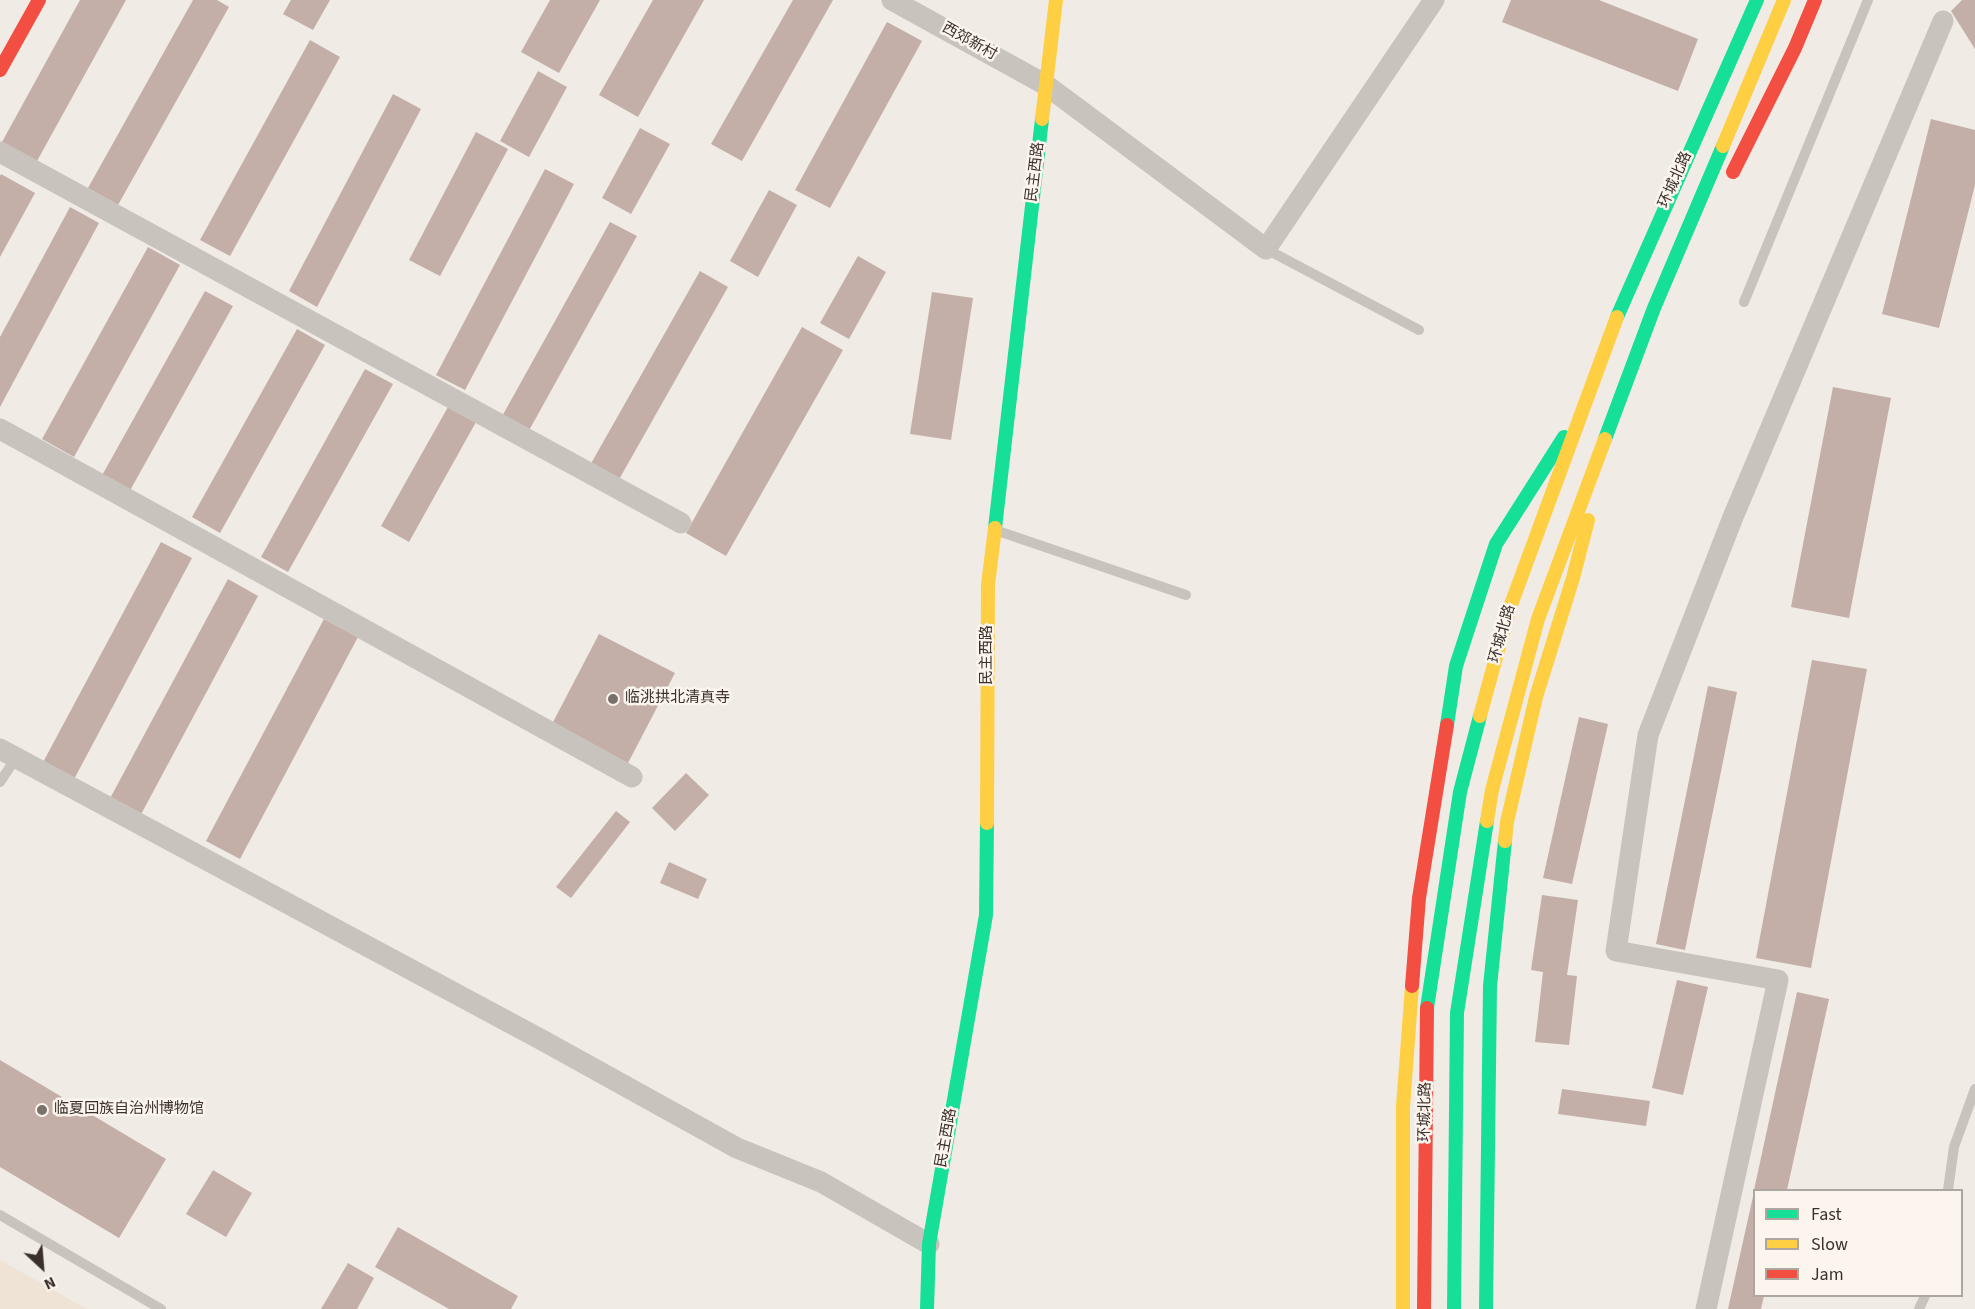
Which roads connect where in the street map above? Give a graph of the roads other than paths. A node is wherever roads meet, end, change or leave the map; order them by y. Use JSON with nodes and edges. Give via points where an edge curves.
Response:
{"nodes":[{"id":1,"x":39,"y":0,"type":"edge"},
{"id":2,"x":892,"y":0,"type":"edge"},
{"id":3,"x":1056,"y":0,"type":"edge"},
{"id":4,"x":1434,"y":0,"type":"edge"},
{"id":5,"x":1757,"y":0,"type":"edge"},
{"id":6,"x":1784,"y":0,"type":"edge"},
{"id":7,"x":1815,"y":0,"type":"edge"},
{"id":8,"x":1868,"y":0,"type":"edge"},
{"id":9,"x":1943,"y":21,"type":"dead end"},
{"id":10,"x":0,"y":70,"type":"edge"},
{"id":11,"x":1046,"y":85,"type":"junction"},
{"id":12,"x":0,"y":152,"type":"edge"},
{"id":13,"x":1726,"y":185,"type":"dead end"},
{"id":14,"x":1703,"y":227,"type":"dead end"},
{"id":15,"x":1266,"y":249,"type":"junction"},
{"id":16,"x":1626,"y":262,"type":"dead end"},
{"id":17,"x":1744,"y":302,"type":"dead end"},
{"id":18,"x":1654,"y":308,"type":"junction"},
{"id":19,"x":1419,"y":330,"type":"dead end"},
{"id":20,"x":1600,"y":363,"type":"junction"},
{"id":21,"x":1585,"y":404,"type":"junction"},
{"id":22,"x":1615,"y":411,"type":"junction"},
{"id":23,"x":0,"y":429,"type":"edge"},
{"id":24,"x":681,"y":523,"type":"dead end"},
{"id":25,"x":994,"y":530,"type":"junction"},
{"id":26,"x":1186,"y":594,"type":"dead end"},
{"id":27,"x":8,"y":754,"type":"edge"},
{"id":28,"x":632,"y":777,"type":"dead end"},
{"id":29,"x":0,"y":782,"type":"edge"},
{"id":30,"x":1975,"y":1089,"type":"edge"},
{"id":31,"x":1948,"y":1189,"type":"edge"},
{"id":32,"x":0,"y":1215,"type":"edge"},
{"id":33,"x":929,"y":1244,"type":"junction"},
{"id":34,"x":161,"y":1309,"type":"edge"},
{"id":35,"x":927,"y":1309,"type":"edge"},
{"id":36,"x":1403,"y":1309,"type":"edge"},
{"id":37,"x":1424,"y":1309,"type":"edge"},
{"id":38,"x":1454,"y":1309,"type":"edge"},
{"id":39,"x":1486,"y":1309,"type":"edge"},
{"id":40,"x":1706,"y":1309,"type":"edge"}],
"edges":[{"from":1,"to":10,"type":"main road"},
{"from":2,"to":11,"type":"street","name":"西郊新村"},
{"from":3,"to":11,"type":"main road","name":"民主西路"},
{"from":4,"to":15,"type":"street"},
{"from":5,"to":20,"type":"main road","name":"环城北路","via":[[1625,295]]},
{"from":6,"to":18,"type":"main road","name":"环城北路"},
{"from":7,"to":13,"type":"main road"},
{"from":8,"to":17,"type":"lane"},
{"from":9,"to":40,"type":"street","via":[[1733,517],[1648,735],[1616,951],[1778,980]]},
{"from":11,"to":15,"type":"street","name":"西郊新村"},
{"from":11,"to":25,"type":"main road","name":"民主西路"},
{"from":12,"to":24,"type":"street"},
{"from":14,"to":18,"type":"main road"},
{"from":15,"to":19,"type":"lane"},
{"from":16,"to":20,"type":"main road","via":[[1612,295]]},
{"from":18,"to":22,"type":"main road","name":"环城北路"},
{"from":20,"to":21,"type":"main road","name":"环城北路"},
{"from":21,"to":36,"type":"main road","via":[[1496,544],[1455,666],[1419,898],[1403,1107]]},
{"from":21,"to":37,"type":"main road","name":"环城北路","via":[[1509,610],[1460,792],[1427,1005]]},
{"from":22,"to":38,"type":"main road","name":"环城北路","via":[[1538,619],[1492,789],[1457,1013]]},
{"from":22,"to":39,"type":"main road","via":[[1573,578],[1536,697],[1507,822],[1490,986]]},
{"from":23,"to":28,"type":"street"},
{"from":25,"to":26,"type":"lane"},
{"from":25,"to":33,"type":"main road","name":"民主西路","via":[[988,585],[986,915]]},
{"from":27,"to":29,"type":"lane"},
{"from":27,"to":33,"type":"street","via":[[736,1148],[821,1182]]},
{"from":30,"to":31,"type":"lane","via":[[1954,1147]]},
{"from":32,"to":34,"type":"lane"},
{"from":33,"to":35,"type":"main road","name":"民主西路"}]}
